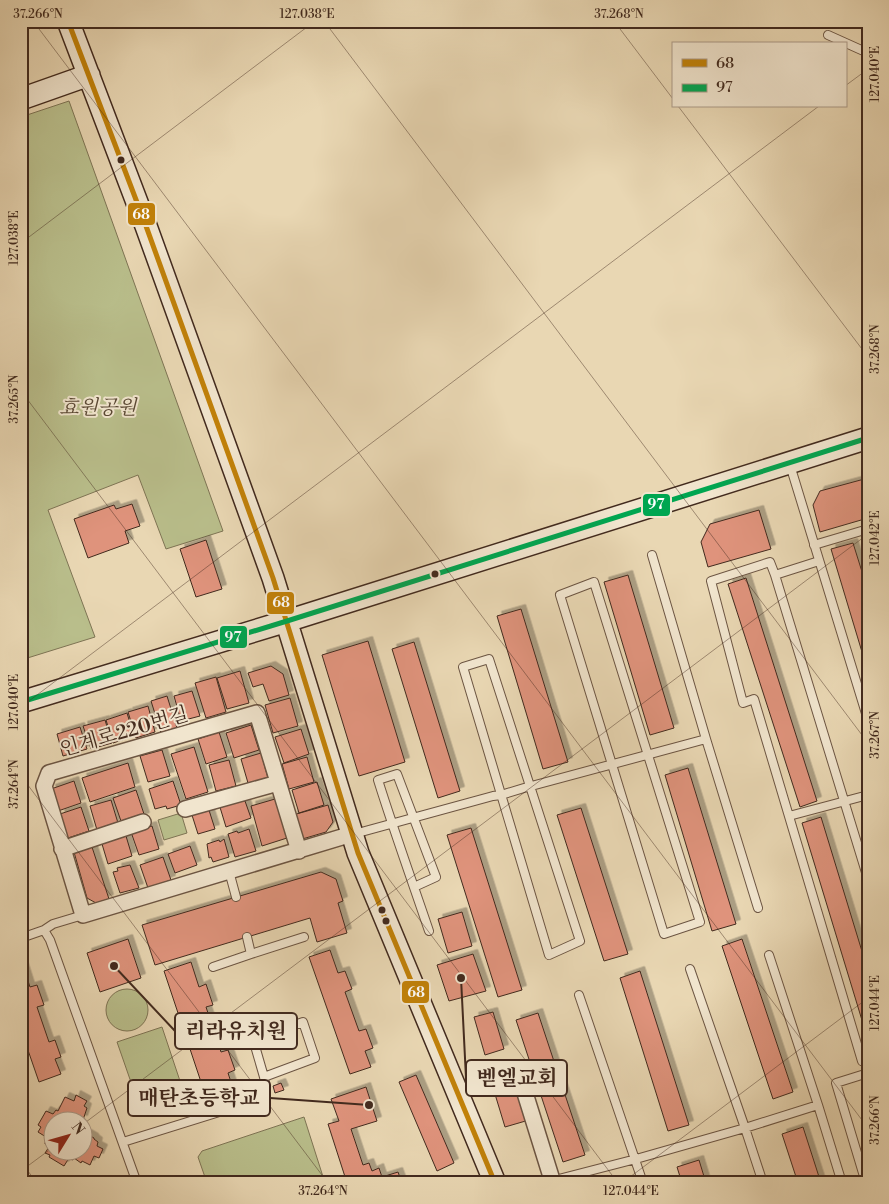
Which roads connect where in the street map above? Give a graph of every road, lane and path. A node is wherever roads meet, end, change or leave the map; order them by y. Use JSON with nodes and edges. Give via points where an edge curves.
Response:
{"nodes":[{"id":1,"x":68,"y":21,"type":"edge"},
{"id":2,"x":828,"y":35,"type":"dead end"},
{"id":3,"x":844,"y":42,"type":"edge"},
{"id":4,"x":846,"y":43,"type":"edge"},
{"id":5,"x":868,"y":53,"type":"edge"},
{"id":6,"x":89,"y":75,"type":"junction"},
{"id":7,"x":21,"y":99,"type":"edge"},
{"id":8,"x":868,"y":438,"type":"edge"},
{"id":9,"x":790,"y":463,"type":"junction"},
{"id":10,"x":868,"y":529,"type":"edge"},
{"id":11,"x":814,"y":545,"type":"junction"},
{"id":12,"x":652,"y":555,"type":"dead end"},
{"id":13,"x":819,"y":561,"type":"junction"},
{"id":14,"x":775,"y":575,"type":"junction"},
{"id":15,"x":287,"y":621,"type":"junction"},
{"id":16,"x":21,"y":702,"type":"edge"},
{"id":17,"x":868,"y":720,"type":"edge"},
{"id":18,"x":706,"y":739,"type":"junction"},
{"id":19,"x":648,"y":755,"type":"junction"},
{"id":20,"x":612,"y":764,"type":"junction"},
{"id":21,"x":278,"y":782,"type":"junction"},
{"id":22,"x":530,"y":786,"type":"junction"},
{"id":23,"x":501,"y":795,"type":"junction"},
{"id":24,"x":868,"y":795,"type":"edge"},
{"id":25,"x":844,"y":801,"type":"junction"},
{"id":26,"x":185,"y":809,"type":"dead end"},
{"id":27,"x":789,"y":816,"type":"junction"},
{"id":28,"x":413,"y":818,"type":"junction"},
{"id":29,"x":143,"y":822,"type":"dead end"},
{"id":30,"x":392,"y":824,"type":"junction"},
{"id":31,"x":352,"y":834,"type":"junction"},
{"id":32,"x":62,"y":848,"type":"junction"},
{"id":33,"x":299,"y":851,"type":"junction"},
{"id":34,"x":229,"y":871,"type":"junction"},
{"id":35,"x":868,"y":879,"type":"edge"},
{"id":36,"x":414,"y":886,"type":"junction"},
{"id":37,"x":236,"y":897,"type":"dead end"},
{"id":38,"x":758,"y":908,"type":"dead end"},
{"id":39,"x":83,"y":915,"type":"junction"},
{"id":40,"x":44,"y":930,"type":"junction"},
{"id":41,"x":429,"y":932,"type":"dead end"},
{"id":42,"x":247,"y":937,"type":"dead end"},
{"id":43,"x":304,"y":937,"type":"dead end"},
{"id":44,"x":21,"y":938,"type":"edge"},
{"id":45,"x":251,"y":954,"type":"junction"},
{"id":46,"x":769,"y":955,"type":"dead end"},
{"id":47,"x":213,"y":967,"type":"dead end"},
{"id":48,"x":690,"y":969,"type":"dead end"},
{"id":49,"x":580,"y":995,"type":"dead end"},
{"id":50,"x":868,"y":1059,"type":"edge"},
{"id":51,"x":868,"y":1073,"type":"edge"},
{"id":52,"x":264,"y":1077,"type":"junction"},
{"id":53,"x":520,"y":1077,"type":"dead end"},
{"id":54,"x":818,"y":1105,"type":"junction"},
{"id":55,"x":745,"y":1128,"type":"junction"},
{"id":56,"x":123,"y":1142,"type":"junction"},
{"id":57,"x":636,"y":1159,"type":"junction"},
{"id":58,"x":549,"y":1182,"type":"edge"},
{"id":59,"x":137,"y":1183,"type":"edge"},
{"id":60,"x":495,"y":1183,"type":"edge"},
{"id":61,"x":643,"y":1183,"type":"edge"},
{"id":62,"x":763,"y":1183,"type":"edge"},
{"id":63,"x":842,"y":1183,"type":"edge"},
{"id":64,"x":866,"y":1183,"type":"edge"}],
"edges":[{"from":1,"to":6,"type":"street"},
{"from":2,"to":3,"type":"lane"},
{"from":4,"to":5,"type":"lane"},
{"from":6,"to":7,"type":"street"},
{"from":6,"to":15,"type":"street"},
{"from":8,"to":9,"type":"street"},
{"from":9,"to":11,"type":"lane"},
{"from":9,"to":15,"type":"street"},
{"from":10,"to":11,"type":"lane"},
{"from":11,"to":13,"type":"lane"},
{"from":12,"to":18,"type":"lane"},
{"from":13,"to":14,"type":"lane"},
{"from":13,"to":17,"type":"lane"},
{"from":14,"to":25,"type":"lane"},
{"from":14,"to":27,"type":"lane","via":[[770,562],[711,580],[743,703],[754,698]]},
{"from":15,"to":16,"type":"street"},
{"from":15,"to":31,"type":"street"},
{"from":18,"to":19,"type":"lane"},
{"from":18,"to":38,"type":"lane"},
{"from":19,"to":20,"type":"lane"},
{"from":19,"to":20,"type":"lane","via":[[700,922],[664,934]]},
{"from":19,"to":20,"type":"lane","via":[[594,582],[560,595]]},
{"from":20,"to":22,"type":"lane"},
{"from":21,"to":26,"type":"street"},
{"from":21,"to":32,"type":"street","name":"인계로220번길","via":[[257,713],[49,773],[44,786]]},
{"from":21,"to":33,"type":"street","name":"인계로220번길"},
{"from":22,"to":23,"type":"lane"},
{"from":22,"to":23,"type":"lane","via":[[489,659],[463,667]]},
{"from":22,"to":23,"type":"lane","via":[[580,941],[549,955]]},
{"from":23,"to":28,"type":"lane"},
{"from":24,"to":25,"type":"lane"},
{"from":25,"to":27,"type":"lane"},
{"from":25,"to":35,"type":"lane"},
{"from":27,"to":50,"type":"lane","via":[[862,1061]]},
{"from":28,"to":30,"type":"lane"},
{"from":28,"to":30,"type":"lane","via":[[397,774],[378,780]]},
{"from":28,"to":36,"type":"lane","via":[[436,877]]},
{"from":29,"to":32,"type":"street"},
{"from":30,"to":31,"type":"lane"},
{"from":30,"to":36,"type":"lane"},
{"from":31,"to":33,"type":"street"},
{"from":31,"to":60,"type":"street"},
{"from":32,"to":39,"type":"street","name":"인계로220번길"},
{"from":33,"to":34,"type":"street"},
{"from":34,"to":37,"type":"lane"},
{"from":34,"to":39,"type":"street"},
{"from":36,"to":41,"type":"lane"},
{"from":39,"to":40,"type":"lane"},
{"from":40,"to":44,"type":"lane"},
{"from":40,"to":56,"type":"lane"},
{"from":42,"to":45,"type":"lane"},
{"from":43,"to":45,"type":"lane"},
{"from":45,"to":47,"type":"lane"},
{"from":46,"to":54,"type":"lane"},
{"from":48,"to":55,"type":"lane"},
{"from":49,"to":57,"type":"lane"},
{"from":51,"to":64,"type":"lane","via":[[836,1083]]},
{"from":52,"to":52,"type":"lane","via":[[315,1058],[303,1022],[253,1039]]},
{"from":52,"to":56,"type":"lane","via":[[266,1090],[258,1100]]},
{"from":53,"to":58,"type":"street"},
{"from":54,"to":55,"type":"lane"},
{"from":54,"to":63,"type":"lane"},
{"from":55,"to":57,"type":"lane"},
{"from":55,"to":62,"type":"lane"},
{"from":56,"to":59,"type":"lane"},
{"from":57,"to":58,"type":"lane"},
{"from":57,"to":61,"type":"lane"}]}
